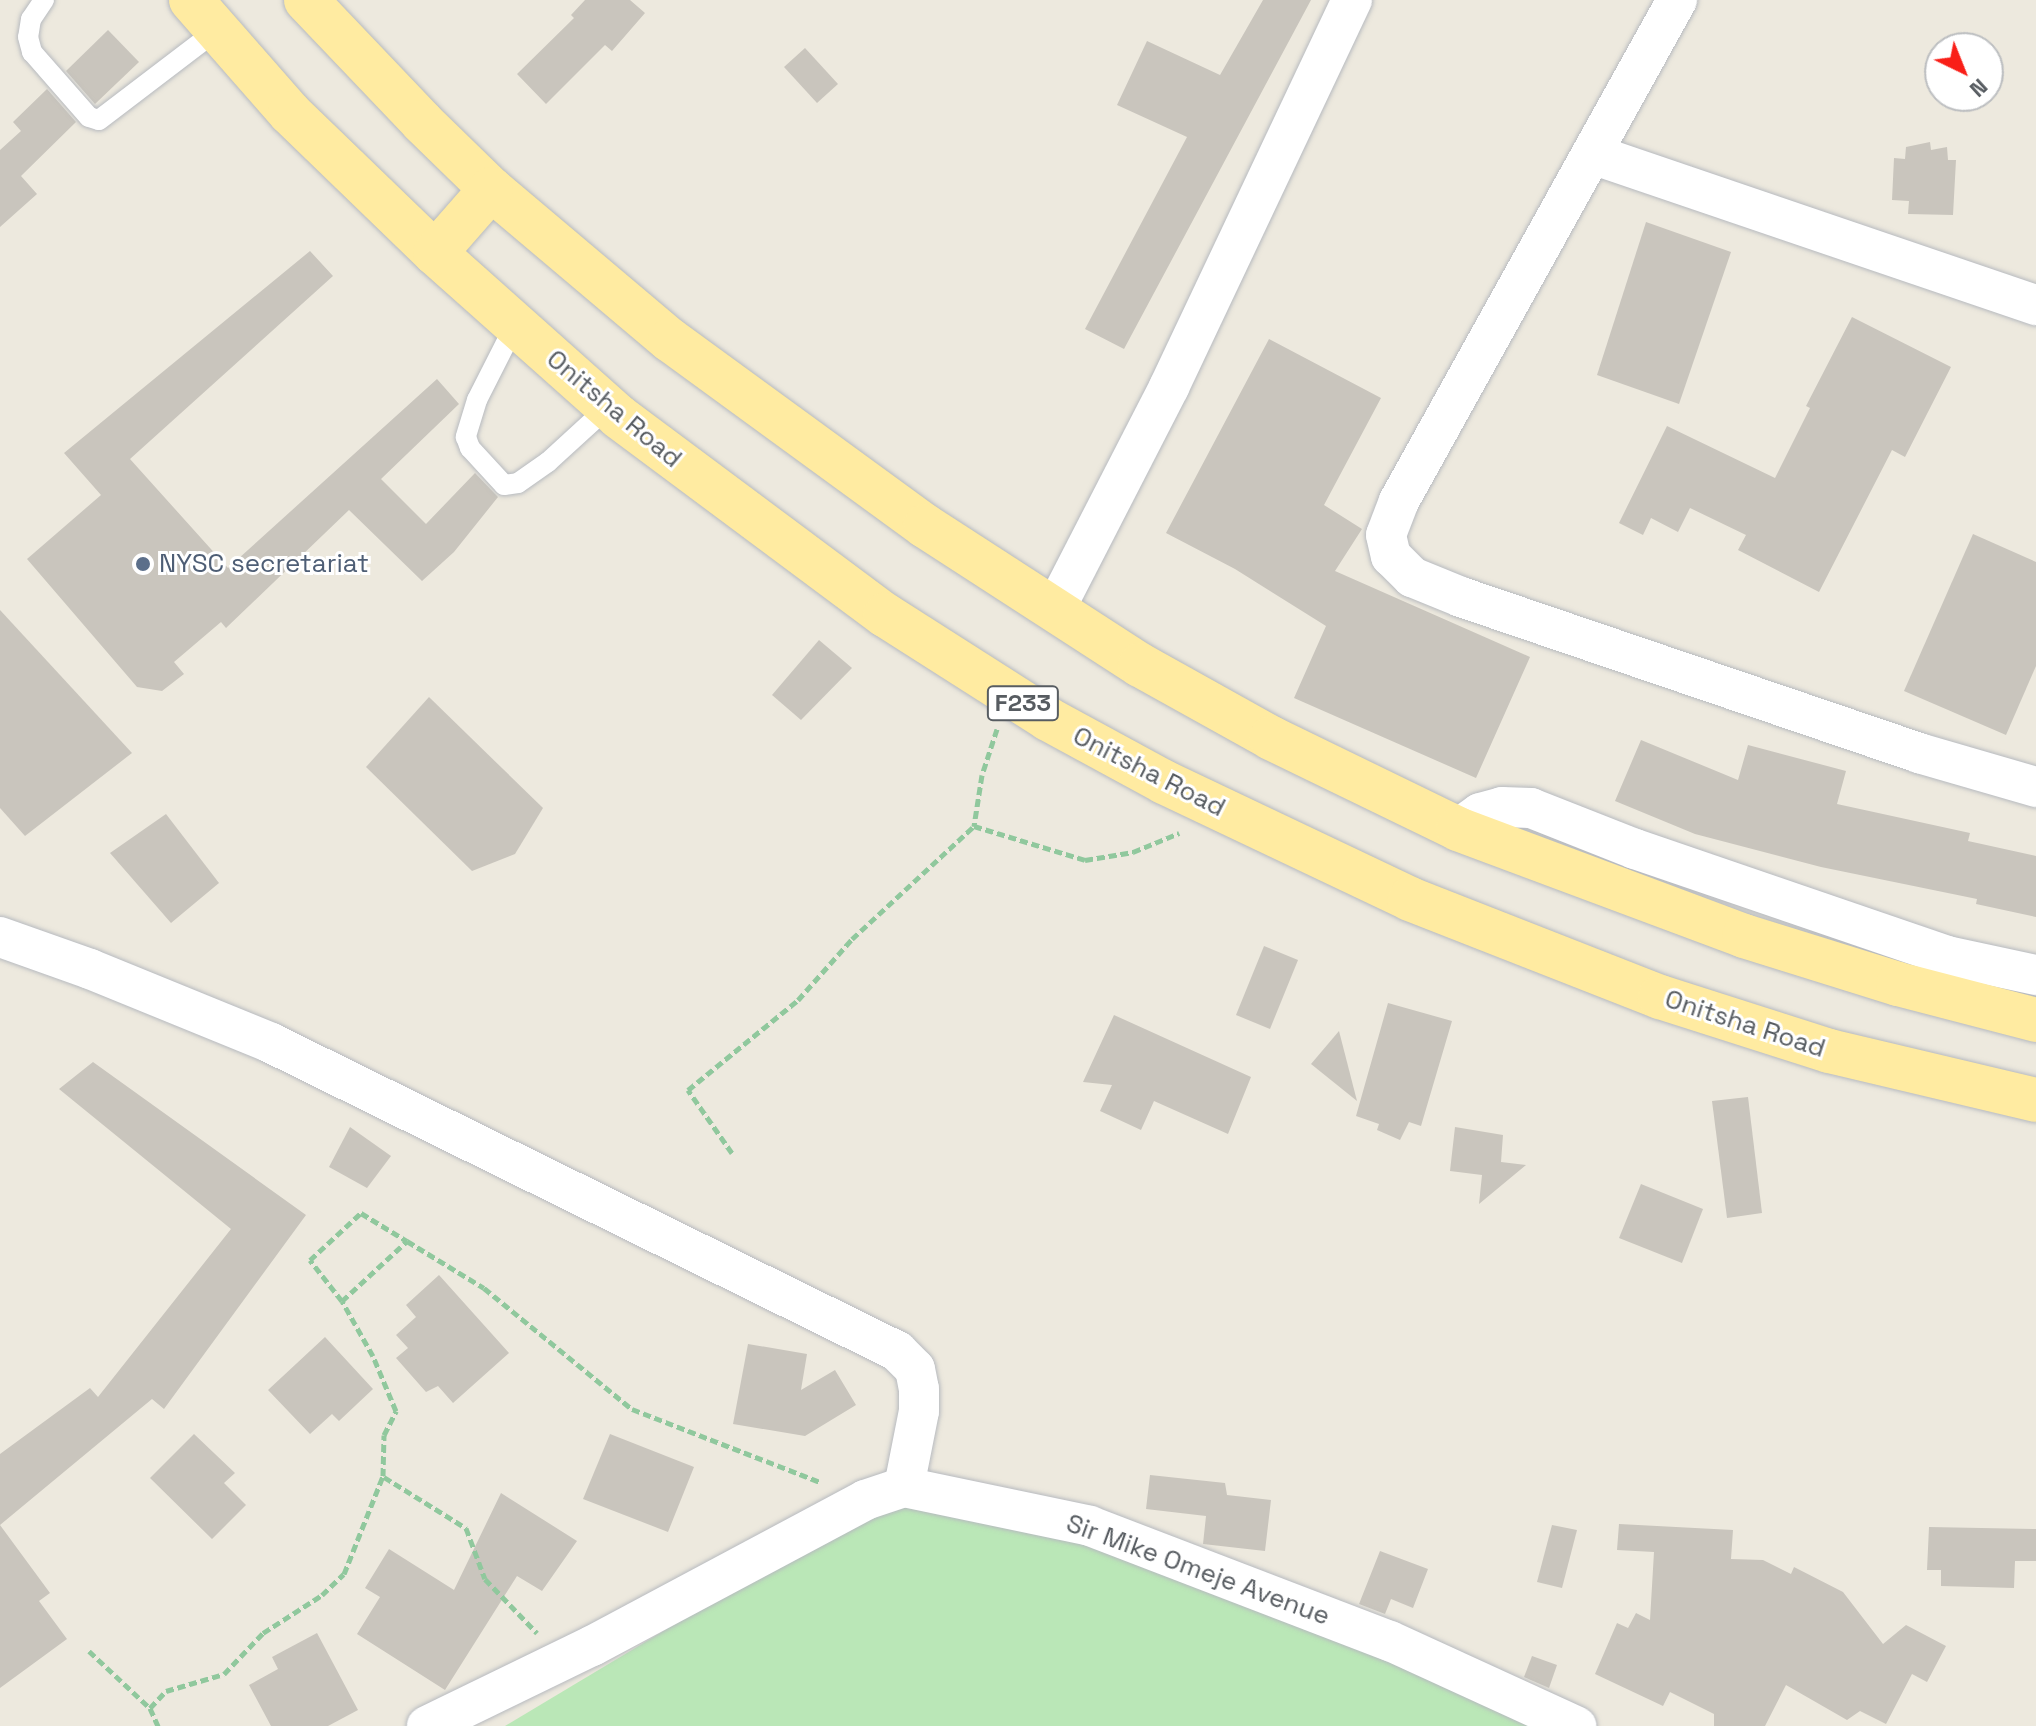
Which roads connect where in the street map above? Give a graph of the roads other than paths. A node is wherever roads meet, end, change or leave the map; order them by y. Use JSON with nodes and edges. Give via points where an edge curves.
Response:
{"nodes":[{"id":1,"x":44,"y":0,"type":"edge"},
{"id":2,"x":306,"y":0,"type":"edge"},
{"id":3,"x":1352,"y":0,"type":"edge"},
{"id":4,"x":1677,"y":0,"type":"edge"},
{"id":5,"x":204,"y":15,"type":"edge"},
{"id":6,"x":1592,"y":154,"type":"junction"},
{"id":7,"x":491,"y":189,"type":"junction"},
{"id":8,"x":435,"y":253,"type":"junction"},
{"id":9,"x":2036,"y":305,"type":"edge"},
{"id":10,"x":515,"y":325,"type":"junction"},
{"id":11,"x":608,"y":407,"type":"junction"},
{"id":12,"x":1055,"y":609,"type":"junction"},
{"id":13,"x":2036,"y":787,"type":"edge"},
{"id":14,"x":1458,"y":829,"type":"junction"},
{"id":15,"x":0,"y":937,"type":"edge"},
{"id":16,"x":2036,"y":975,"type":"edge"},
{"id":17,"x":2036,"y":1020,"type":"edge"},
{"id":18,"x":2036,"y":1100,"type":"edge"},
{"id":19,"x":904,"y":1487,"type":"junction"},
{"id":20,"x":427,"y":1726,"type":"edge"},
{"id":21,"x":1576,"y":1726,"type":"edge"}],
"edges":[{"from":1,"to":5,"type":"lane","via":[[31,19],[32,52],[89,117],[99,120]]},
{"from":2,"to":7,"type":"main road"},
{"from":3,"to":12,"type":"street","via":[[1169,387]]},
{"from":4,"to":6,"type":"street"},
{"from":5,"to":8,"type":"main road","name":"Onitsha Road","number":"F233","via":[[290,113]]},
{"from":6,"to":9,"type":"street"},
{"from":6,"to":13,"type":"street","via":[[1399,501],[1386,535],[1391,556],[1412,577],[1461,597],[1919,753]]},
{"from":7,"to":8,"type":"main road"},
{"from":7,"to":12,"type":"main road","via":[[682,349],[925,526]]},
{"from":8,"to":10,"type":"main road","name":"Onitsha Road","number":"F233"},
{"from":10,"to":11,"type":"main road","name":"Onitsha Road","number":"F233"},
{"from":10,"to":11,"type":"lane","via":[[477,400],[466,437],[504,485],[518,483],[548,462]]},
{"from":11,"to":18,"type":"main road","name":"Onitsha Road","number":"F233","via":[[885,615],[1048,719],[1228,813],[1410,899],[1660,997],[1829,1051]]},
{"from":12,"to":14,"type":"main road","via":[[1140,665],[1271,738]]},
{"from":14,"to":16,"type":"street","via":[[1480,813],[1531,808],[1947,956]]},
{"from":14,"to":17,"type":"main road","via":[[1744,936]]},
{"from":15,"to":19,"type":"street","via":[[271,1043],[897,1351],[915,1369],[919,1389]]},
{"from":19,"to":20,"type":"street","via":[[865,1500]]},
{"from":19,"to":21,"type":"street","name":"Sir Mike Omeje Avenue","via":[[1090,1526],[1390,1641]]}]}
